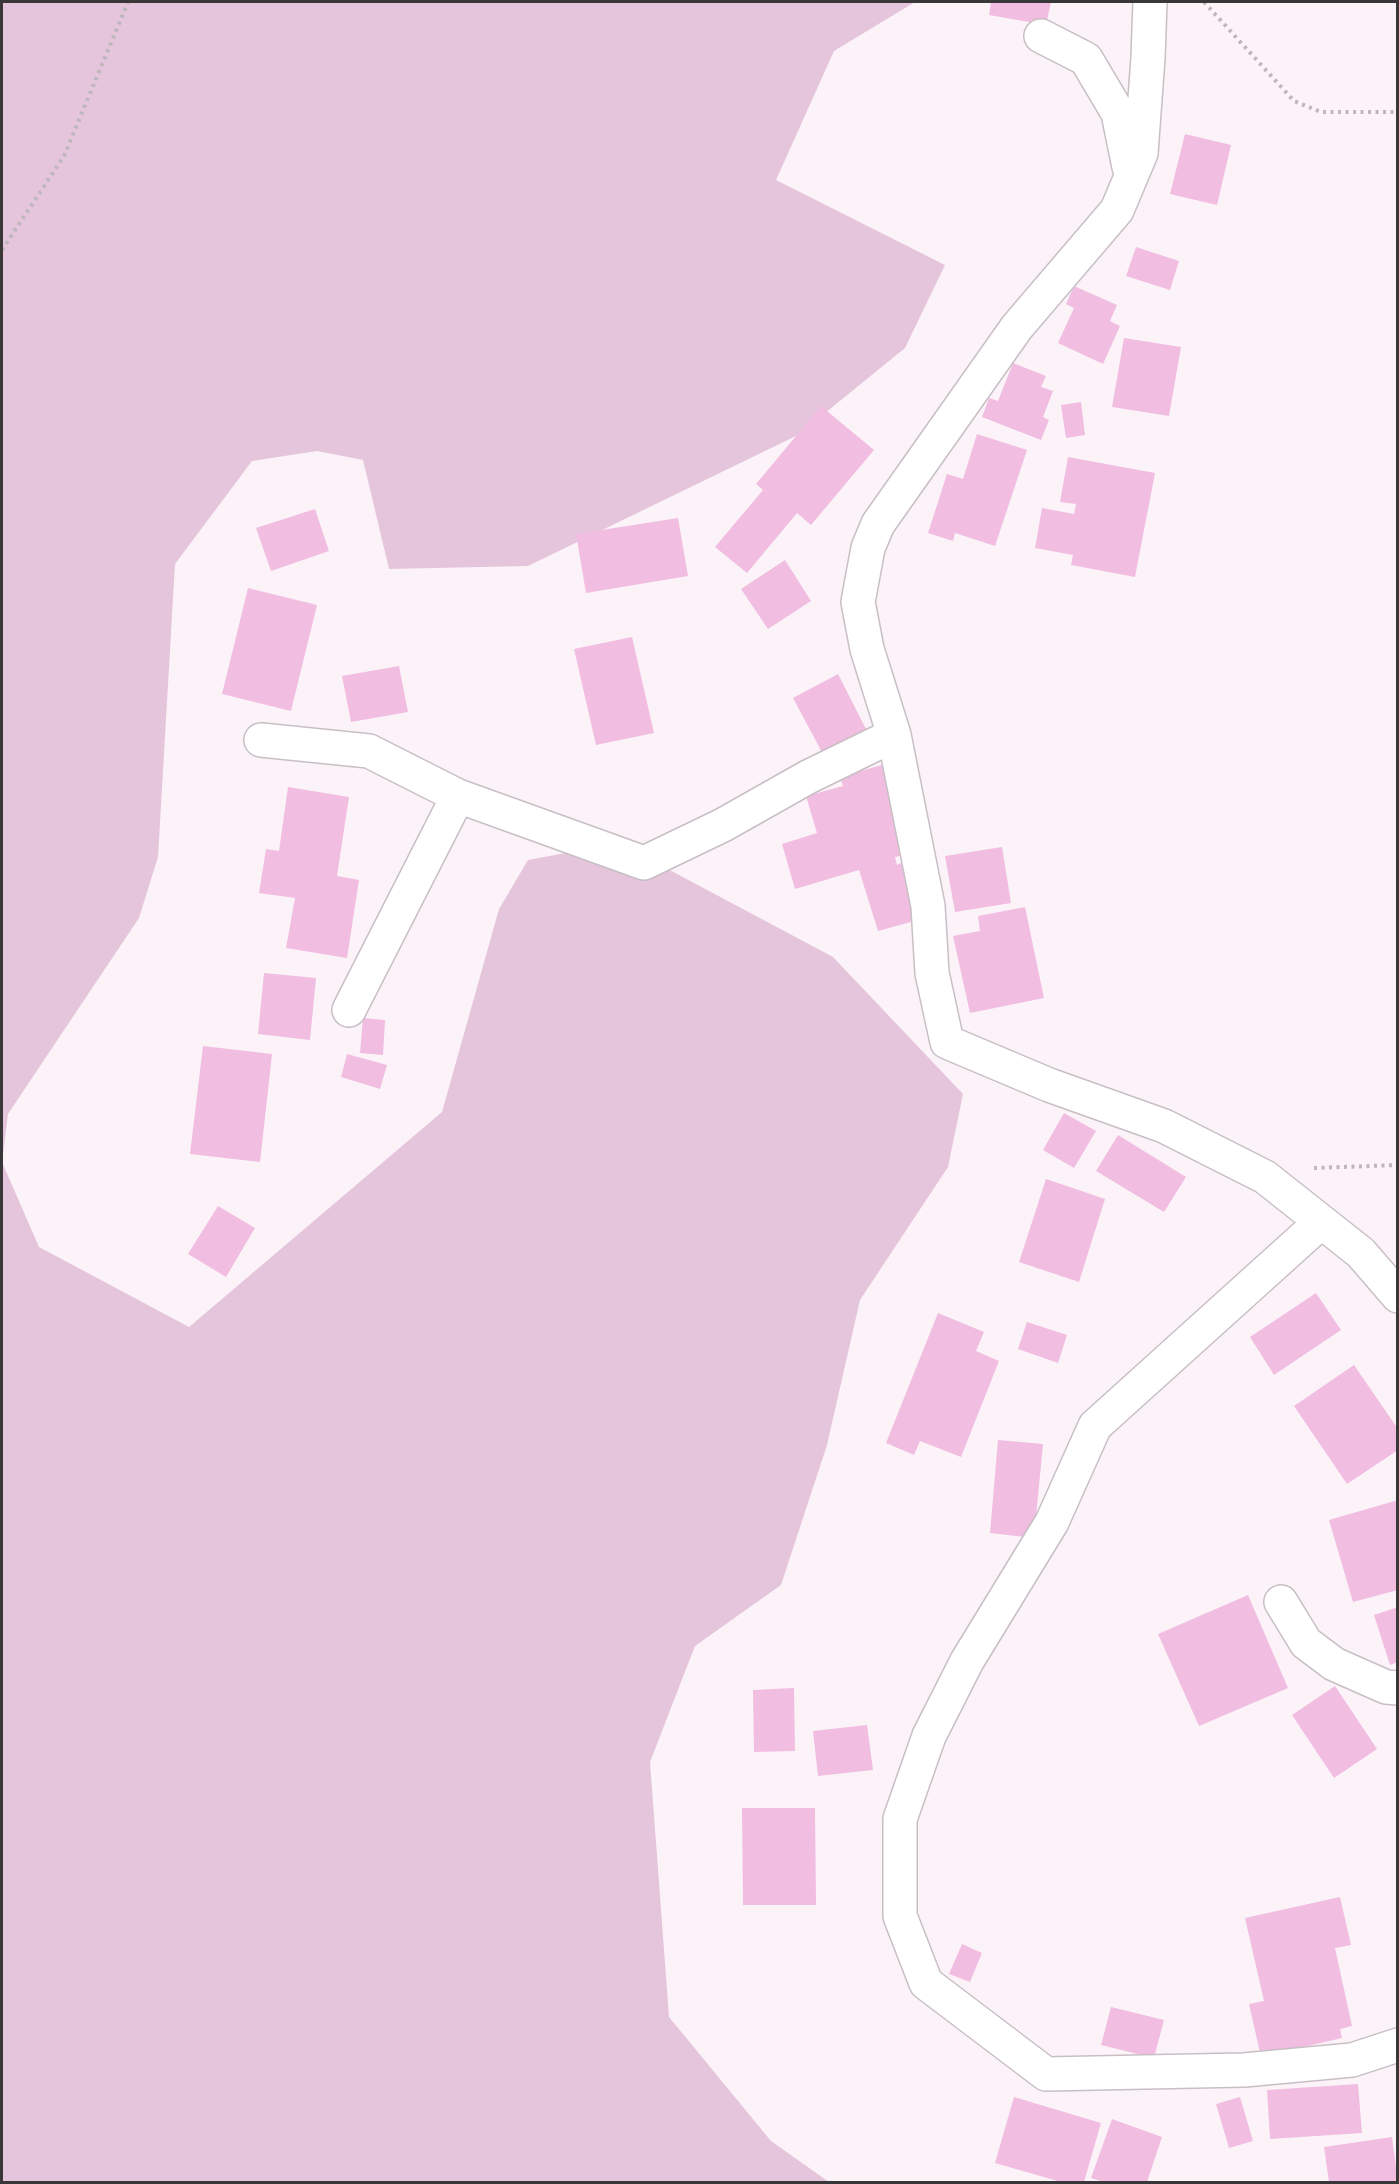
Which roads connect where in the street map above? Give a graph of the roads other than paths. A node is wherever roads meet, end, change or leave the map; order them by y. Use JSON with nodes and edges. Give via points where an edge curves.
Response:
{"nodes":[{"id":1,"x":1150,"y":2,"type":"edge"},
{"id":2,"x":1041,"y":36,"type":"dead end"},
{"id":3,"x":1131,"y":178,"type":"junction"},
{"id":4,"x":894,"y":735,"type":"junction"},
{"id":5,"x":261,"y":740,"type":"dead end"},
{"id":6,"x":458,"y":796,"type":"junction"},
{"id":7,"x":349,"y":1010,"type":"dead end"},
{"id":8,"x":1321,"y":1221,"type":"junction"},
{"id":9,"x":1398,"y":1296,"type":"edge"},
{"id":10,"x":1281,"y":1602,"type":"dead end"},
{"id":11,"x":1398,"y":1688,"type":"edge"},
{"id":12,"x":1398,"y":2045,"type":"edge"}],
"edges":[{"from":1,"to":3,"type":"street","via":[[1141,153]]},
{"from":2,"to":3,"type":"street","via":[[1086,59],[1118,113]]},
{"from":3,"to":4,"type":"street","via":[[1117,210],[1017,327],[878,524],[868,548],[858,602],[867,649]]},
{"from":4,"to":6,"type":"street","via":[[644,863]]},
{"from":4,"to":8,"type":"street","via":[[928,906],[933,973],[947,1042],[1049,1085],[1164,1126],[1265,1177]]},
{"from":5,"to":6,"type":"street","via":[[369,750]]},
{"from":6,"to":7,"type":"street"},
{"from":8,"to":9,"type":"street","via":[[1360,1253]]},
{"from":8,"to":12,"type":"street","via":[[1095,1426],[1052,1522],[967,1661],[929,1736],[900,1819],[900,1916],[926,1983],[1046,2074],[1244,2070],[1352,2060]]},
{"from":10,"to":11,"type":"street","via":[[1306,1643],[1334,1664],[1386,1687]]}]}
